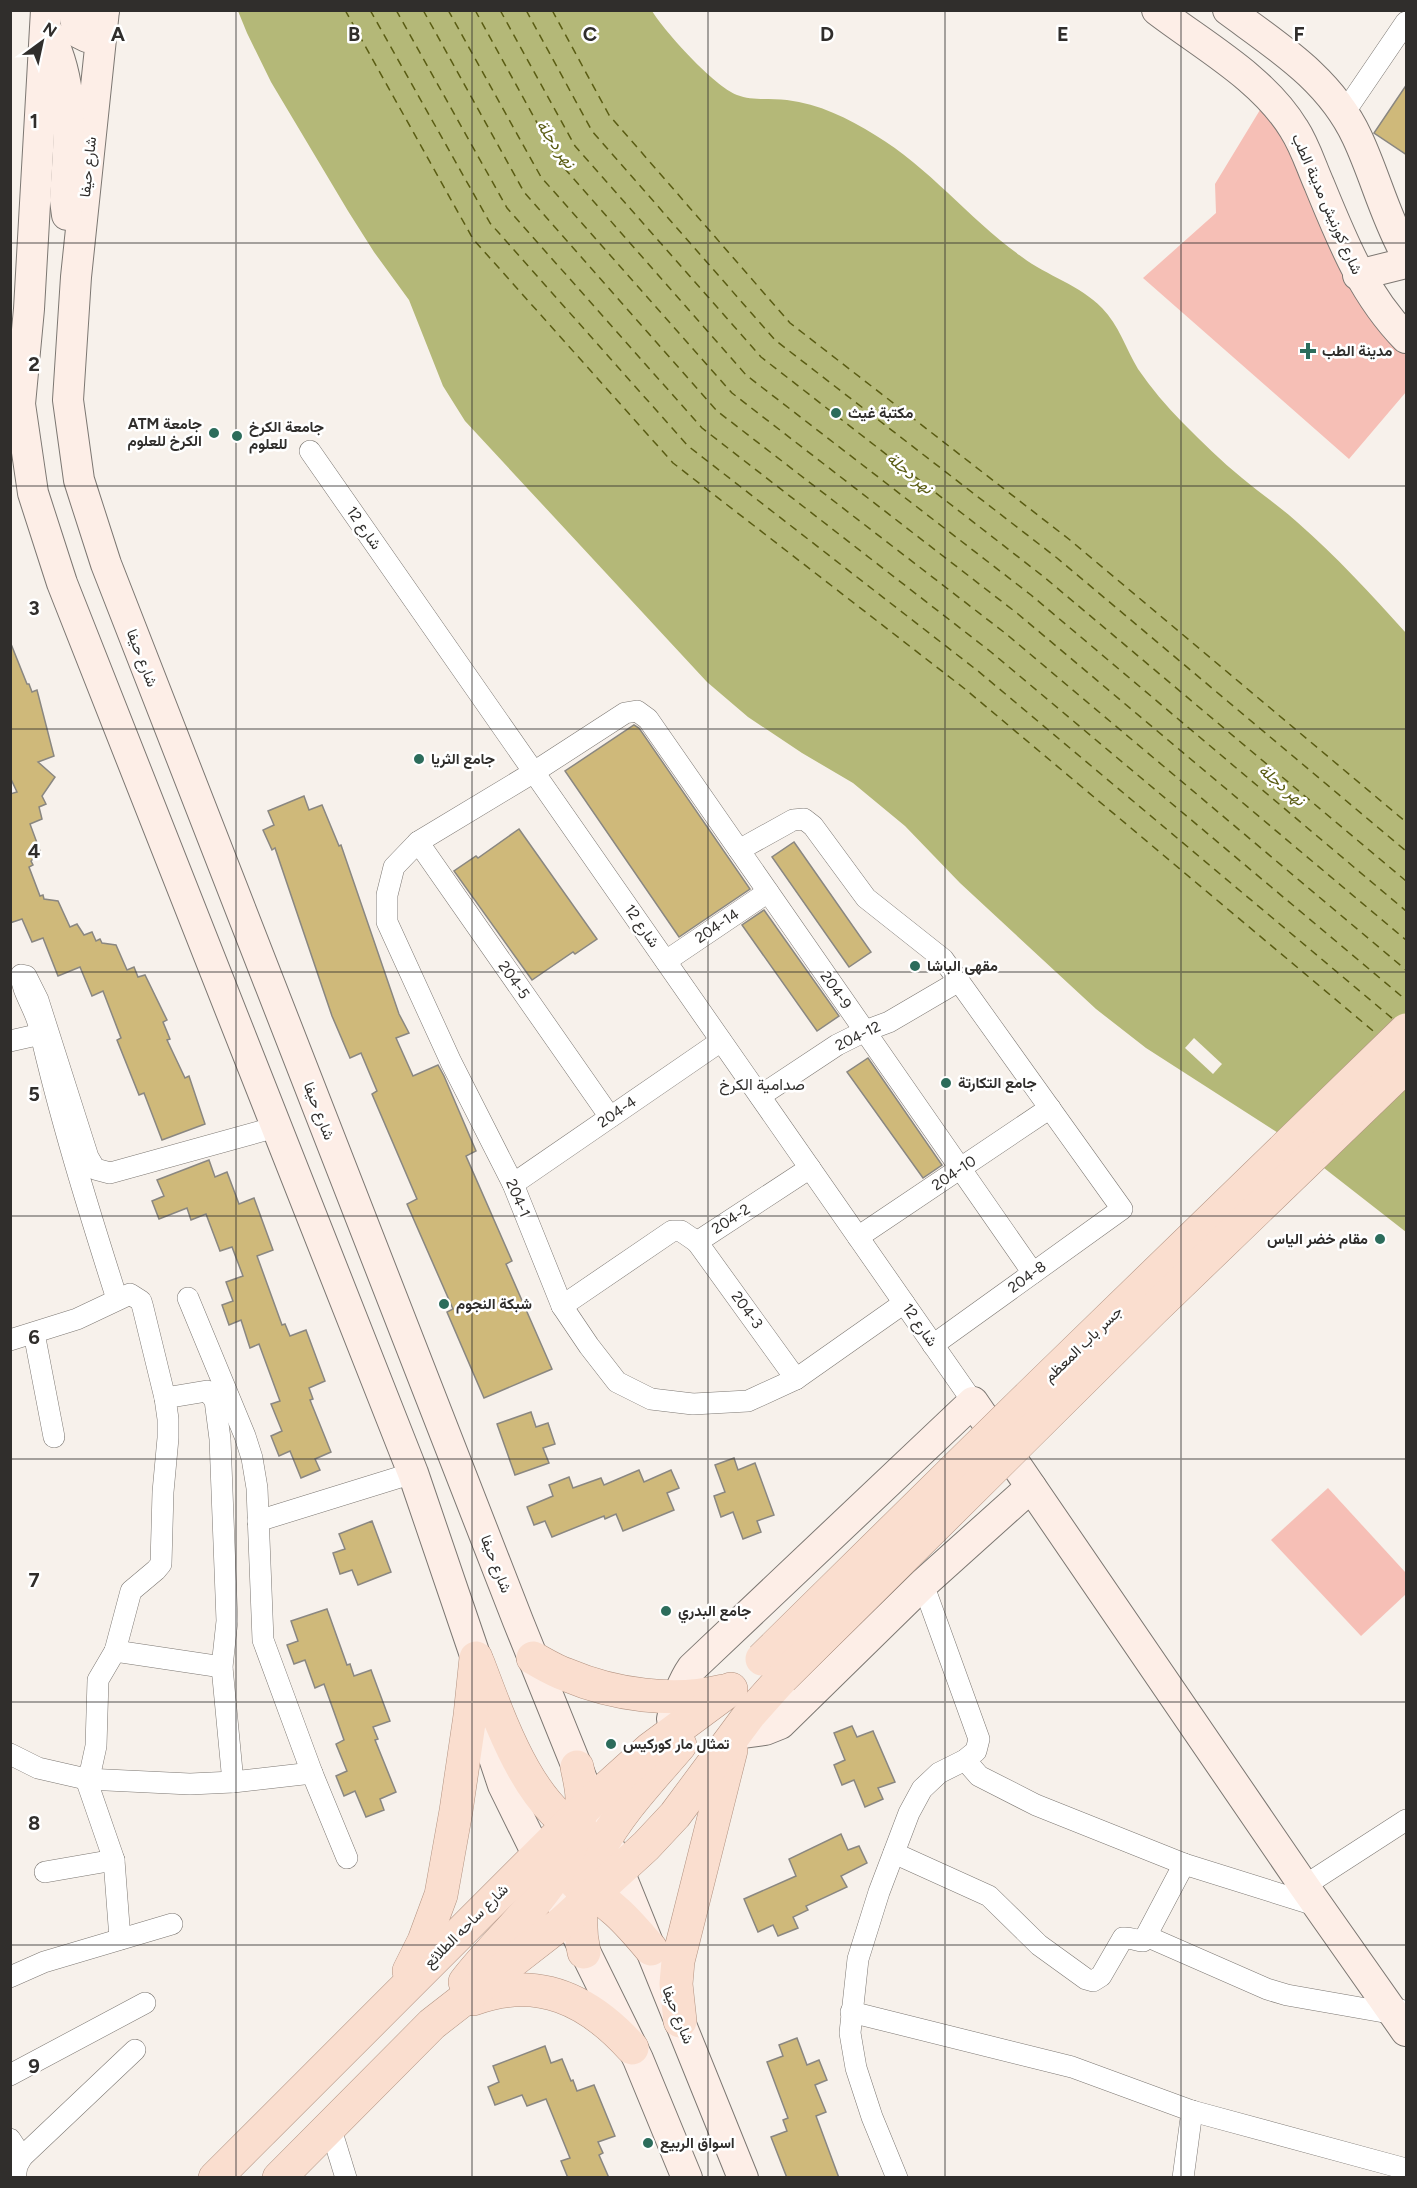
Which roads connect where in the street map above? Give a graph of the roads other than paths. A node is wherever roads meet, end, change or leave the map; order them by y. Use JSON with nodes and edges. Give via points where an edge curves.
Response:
{"nodes":[{"id":1,"x":75,"y":10,"type":"edge"},
{"id":2,"x":104,"y":10,"type":"edge"},
{"id":3,"x":1156,"y":10,"type":"edge"},
{"id":4,"x":1228,"y":10,"type":"edge"},
{"id":5,"x":40,"y":16,"type":"edge"},
{"id":6,"x":1407,"y":22,"type":"edge"},
{"id":7,"x":100,"y":52,"type":"junction"},
{"id":8,"x":1344,"y":114,"type":"junction"},
{"id":9,"x":1407,"y":254,"type":"edge"},
{"id":10,"x":1407,"y":263,"type":"edge"},
{"id":11,"x":1358,"y":275,"type":"junction"},
{"id":12,"x":76,"y":277,"type":"junction"},
{"id":13,"x":1407,"y":338,"type":"edge"},
{"id":14,"x":16,"y":380,"type":"edge"},
{"id":15,"x":310,"y":451,"type":"dead end"},
{"id":16,"x":637,"y":711,"type":"joint"},
{"id":17,"x":534,"y":772,"type":"junction"},
{"id":18,"x":418,"y":842,"type":"junction"},
{"id":19,"x":739,"y":850,"type":"junction"},
{"id":20,"x":768,"y":892,"type":"junction"},
{"id":21,"x":666,"y":961,"type":"junction"},
{"id":22,"x":959,"y":981,"type":"junction"},
{"id":23,"x":1407,"y":1030,"type":"edge"},
{"id":24,"x":865,"y":1031,"type":"junction"},
{"id":25,"x":40,"y":1034,"type":"junction"},
{"id":26,"x":10,"y":1041,"type":"edge"},
{"id":27,"x":722,"y":1041,"type":"junction"},
{"id":28,"x":1407,"y":1066,"type":"edge"},
{"id":29,"x":760,"y":1096,"type":"junction"},
{"id":30,"x":1050,"y":1108,"type":"junction"},
{"id":31,"x":610,"y":1117,"type":"junction"},
{"id":32,"x":276,"y":1127,"type":"junction"},
{"id":33,"x":810,"y":1168,"type":"junction"},
{"id":34,"x":960,"y":1168,"type":"junction"},
{"id":35,"x":513,"y":1184,"type":"junction"},
{"id":36,"x":858,"y":1237,"type":"junction"},
{"id":37,"x":697,"y":1242,"type":"junction"},
{"id":38,"x":1033,"y":1273,"type":"junction"},
{"id":39,"x":188,"y":1298,"type":"dead end"},
{"id":40,"x":117,"y":1299,"type":"junction"},
{"id":41,"x":904,"y":1303,"type":"junction"},
{"id":42,"x":562,"y":1306,"type":"junction"},
{"id":43,"x":34,"y":1333,"type":"junction"},
{"id":44,"x":10,"y":1340,"type":"edge"},
{"id":45,"x":933,"y":1345,"type":"junction"},
{"id":46,"x":796,"y":1379,"type":"junction"},
{"id":47,"x":165,"y":1398,"type":"junction"},
{"id":48,"x":973,"y":1402,"type":"junction"},
{"id":49,"x":54,"y":1437,"type":"dead end"},
{"id":50,"x":412,"y":1473,"type":"junction"},
{"id":51,"x":1031,"y":1487,"type":"junction"},
{"id":52,"x":258,"y":1521,"type":"junction"},
{"id":53,"x":923,"y":1584,"type":"junction"},
{"id":54,"x":115,"y":1652,"type":"junction"},
{"id":55,"x":476,"y":1658,"type":"junction"},
{"id":56,"x":533,"y":1658,"type":"junction"},
{"id":57,"x":222,"y":1667,"type":"junction"},
{"id":58,"x":772,"y":1669,"type":"junction"},
{"id":59,"x":731,"y":1689,"type":"junction"},
{"id":60,"x":677,"y":1696,"type":"junction"},
{"id":61,"x":736,"y":1734,"type":"junction"},
{"id":62,"x":672,"y":1743,"type":"junction"},
{"id":63,"x":10,"y":1754,"type":"edge"},
{"id":64,"x":966,"y":1760,"type":"junction"},
{"id":65,"x":577,"y":1767,"type":"joint"},
{"id":66,"x":312,"y":1773,"type":"junction"},
{"id":67,"x":86,"y":1779,"type":"junction"},
{"id":68,"x":232,"y":1782,"type":"junction"},
{"id":69,"x":1407,"y":1820,"type":"edge"},
{"id":70,"x":594,"y":1833,"type":"junction"},
{"id":71,"x":894,"y":1853,"type":"junction"},
{"id":72,"x":347,"y":1858,"type":"dead end"},
{"id":73,"x":114,"y":1860,"type":"junction"},
{"id":74,"x":1184,"y":1863,"type":"junction"},
{"id":75,"x":45,"y":1872,"type":"dead end"},
{"id":76,"x":540,"y":1872,"type":"junction"},
{"id":77,"x":1311,"y":1896,"type":"junction"},
{"id":78,"x":582,"y":1901,"type":"junction"},
{"id":79,"x":172,"y":1924,"type":"dead end"},
{"id":80,"x":1146,"y":1936,"type":"junction"},
{"id":81,"x":120,"y":1939,"type":"junction"},
{"id":82,"x":651,"y":1949,"type":"junction"},
{"id":83,"x":584,"y":1952,"type":"joint"},
{"id":84,"x":10,"y":1977,"type":"edge"},
{"id":85,"x":395,"y":1996,"type":"junction"},
{"id":86,"x":146,"y":2003,"type":"dead end"},
{"id":87,"x":460,"y":2004,"type":"junction"},
{"id":88,"x":850,"y":2012,"type":"junction"},
{"id":89,"x":1403,"y":2017,"type":"edge"},
{"id":90,"x":680,"y":2021,"type":"junction"},
{"id":91,"x":432,"y":2024,"type":"junction"},
{"id":92,"x":632,"y":2048,"type":"junction"},
{"id":93,"x":135,"y":2050,"type":"dead end"},
{"id":94,"x":10,"y":2075,"type":"edge"},
{"id":95,"x":1192,"y":2111,"type":"junction"},
{"id":96,"x":330,"y":2126,"type":"junction"},
{"id":97,"x":10,"y":2139,"type":"edge"},
{"id":98,"x":22,"y":2157,"type":"junction"},
{"id":99,"x":1397,"y":2171,"type":"edge"},
{"id":100,"x":15,"y":2178,"type":"edge"},
{"id":101,"x":215,"y":2178,"type":"edge"},
{"id":102,"x":279,"y":2178,"type":"edge"},
{"id":103,"x":346,"y":2178,"type":"edge"},
{"id":104,"x":687,"y":2178,"type":"edge"},
{"id":105,"x":743,"y":2178,"type":"edge"},
{"id":106,"x":897,"y":2178,"type":"edge"},
{"id":107,"x":1183,"y":2178,"type":"edge"}],
"edges":[{"from":1,"to":2,"type":"main road","via":[[79,33],[87,37],[94,35]]},
{"from":2,"to":7,"type":"main road","name":"شارع حيفا"},
{"from":3,"to":11,"type":"main road","name":"شارع كورنيش مدينة الطب","via":[[1258,86],[1284,114],[1304,148]]},
{"from":4,"to":8,"type":"main road","via":[[1298,61]]},
{"from":5,"to":7,"type":"main road","via":[[71,43]]},
{"from":5,"to":12,"type":"main road","via":[[62,65],[70,106],[65,200]]},
{"from":5,"to":14,"type":"main road"},
{"from":6,"to":8,"type":"street"},
{"from":7,"to":12,"type":"main road","name":"شارع حيفا"},
{"from":8,"to":9,"type":"main road"},
{"from":10,"to":11,"type":"main road"},
{"from":11,"to":13,"type":"main road","name":"شارع كورنيش مدينة الطب"},
{"from":12,"to":56,"type":"main road","name":"شارع حيفا","via":[[68,400],[79,480],[106,564]]},
{"from":14,"to":32,"type":"main road","via":[[33,493],[62,583]]},
{"from":15,"to":17,"type":"street","name":"شارع 12"},
{"from":16,"to":17,"type":"street","name":"204-1","via":[[625,713]]},
{"from":16,"to":19,"type":"street","name":"204-9","via":[[648,719]]},
{"from":17,"to":18,"type":"street","name":"204-1"},
{"from":17,"to":21,"type":"street","name":"شارع 12"},
{"from":18,"to":31,"type":"street","name":"204-5"},
{"from":18,"to":35,"type":"street","name":"204-1","via":[[394,867],[387,895],[387,922]]},
{"from":19,"to":20,"type":"street","name":"204-9"},
{"from":19,"to":22,"type":"street","via":[[793,820],[804,819],[866,898],[943,959]]},
{"from":20,"to":21,"type":"street","name":"204-14"},
{"from":20,"to":24,"type":"street","name":"204-9"},
{"from":21,"to":27,"type":"street","name":"شارع 12"},
{"from":22,"to":24,"type":"street","name":"204-12","via":[[889,1022]]},
{"from":22,"to":30,"type":"street"},
{"from":23,"to":58,"type":"main road","name":"جسر باب المعظم","bridge":true,"via":[[1030,1394]]},
{"from":24,"to":29,"type":"street","name":"204-12"},
{"from":24,"to":34,"type":"street","name":"204-9"},
{"from":25,"to":26,"type":"street"},
{"from":25,"to":32,"type":"street","via":[[21,974],[26,975],[38,1000],[95,1169],[110,1173]]},
{"from":25,"to":40,"type":"street"},
{"from":27,"to":29,"type":"street","name":"شارع 12"},
{"from":27,"to":31,"type":"street","name":"204-4"},
{"from":28,"to":58,"type":"main road","name":"جسر باب المعظم","bridge":true},
{"from":29,"to":33,"type":"street","name":"شارع 12"},
{"from":30,"to":34,"type":"street","name":"204-10"},
{"from":30,"to":38,"type":"street","name":"204-8","via":[[1122,1209]]},
{"from":31,"to":35,"type":"street","name":"204-4"},
{"from":32,"to":50,"type":"main road"},
{"from":33,"to":36,"type":"street","name":"شارع 12"},
{"from":33,"to":37,"type":"street","name":"204-2"},
{"from":34,"to":36,"type":"street","name":"204-10"},
{"from":34,"to":38,"type":"street","name":"204-9"},
{"from":35,"to":42,"type":"street","name":"204-1"},
{"from":36,"to":41,"type":"street","name":"شارع 12"},
{"from":37,"to":42,"type":"street","name":"204-2","via":[[672,1231]]},
{"from":37,"to":46,"type":"street","name":"204-3"},
{"from":38,"to":45,"type":"street","name":"204-8"},
{"from":39,"to":52,"type":"street","via":[[252,1458]]},
{"from":40,"to":43,"type":"street"},
{"from":40,"to":47,"type":"street","via":[[130,1294],[141,1301]]},
{"from":41,"to":45,"type":"street","name":"شارع 12"},
{"from":41,"to":46,"type":"street","name":"204-1"},
{"from":42,"to":46,"type":"street","name":"204-1","via":[[617,1382],[651,1399],[693,1404],[748,1401]]},
{"from":43,"to":44,"type":"street"},
{"from":43,"to":49,"type":"street"},
{"from":45,"to":48,"type":"street","name":"شارع 12"},
{"from":47,"to":54,"type":"street","via":[[168,1438],[161,1563],[131,1591]]},
{"from":47,"to":57,"type":"street","via":[[207,1391],[215,1400],[227,1580]]},
{"from":48,"to":51,"type":"main road"},
{"from":48,"to":60,"type":"main road","via":[[692,1668]]},
{"from":50,"to":52,"type":"street"},
{"from":50,"to":55,"type":"main road"},
{"from":51,"to":53,"type":"main road"},
{"from":51,"to":77,"type":"main road"},
{"from":52,"to":66,"type":"street","via":[[263,1640]]},
{"from":53,"to":61,"type":"main road","via":[[780,1724]]},
{"from":53,"to":64,"type":"street","via":[[979,1739],[976,1751]]},
{"from":54,"to":57,"type":"street"},
{"from":54,"to":67,"type":"street","via":[[98,1680],[96,1746]]},
{"from":55,"to":70,"type":"main road","via":[[507,1738],[540,1796]]},
{"from":55,"to":76,"type":"main road","via":[[491,1749]]},
{"from":55,"to":85,"type":"main road","via":[[441,1895],[424,1941]]},
{"from":56,"to":60,"type":"main road","via":[[600,1686],[635,1694]]},
{"from":56,"to":65,"type":"main road","name":"شارع حيفا"},
{"from":57,"to":68,"type":"street"},
{"from":58,"to":59,"type":"main road","name":"شارع ساحه الطلائع"},
{"from":58,"to":61,"type":"main road","name":"شارع ساحه الطلائع"},
{"from":59,"to":60,"type":"main road"},
{"from":59,"to":62,"type":"main road","name":"شارع ساحه الطلائع"},
{"from":60,"to":62,"type":"main road"},
{"from":61,"to":70,"type":"main road","name":"شارع ساحه الطلائع","via":[[675,1815],[646,1846]]},
{"from":61,"to":90,"type":"main road","via":[[678,1961]]},
{"from":62,"to":70,"type":"main road","name":"شارع ساحه الطلائع"},
{"from":63,"to":67,"type":"street","via":[[38,1768]]},
{"from":64,"to":71,"type":"street","via":[[939,1773],[922,1789]]},
{"from":64,"to":74,"type":"street","via":[[979,1776],[1036,1805]]},
{"from":65,"to":70,"type":"main road"},
{"from":66,"to":68,"type":"street"},
{"from":66,"to":72,"type":"street"},
{"from":67,"to":68,"type":"street"},
{"from":67,"to":73,"type":"street"},
{"from":69,"to":77,"type":"street"},
{"from":70,"to":76,"type":"main road","name":"شارع ساحه الطلائع"},
{"from":70,"to":78,"type":"main road","name":"شارع ساحه الطلائع"},
{"from":70,"to":82,"type":"main road","name":"شارع حيفا"},
{"from":71,"to":80,"type":"street","via":[[989,1896],[1039,1945],[1086,1979],[1093,1981],[1101,1976],[1123,1938],[1143,1941]]},
{"from":71,"to":88,"type":"street","via":[[858,1959]]},
{"from":73,"to":75,"type":"street"},
{"from":73,"to":81,"type":"street"},
{"from":74,"to":77,"type":"street"},
{"from":74,"to":80,"type":"street"},
{"from":76,"to":78,"type":"main road"},
{"from":76,"to":85,"type":"main road","name":"شارع ساحه الطلائع"},
{"from":76,"to":91,"type":"main road","via":[[533,1904],[476,1967]]},
{"from":77,"to":89,"type":"main road"},
{"from":78,"to":82,"type":"main road","via":[[622,1915]]},
{"from":78,"to":83,"type":"main road"},
{"from":78,"to":87,"type":"main road","name":"شارع ساحه الطلائع"},
{"from":79,"to":81,"type":"street"},
{"from":80,"to":89,"type":"street","via":[[1287,1995]]},
{"from":81,"to":84,"type":"street","via":[[44,1962]]},
{"from":82,"to":90,"type":"main road","name":"شارع حيفا"},
{"from":83,"to":92,"type":"main road"},
{"from":85,"to":101,"type":"main road","name":"شارع ساحه الطلائع"},
{"from":86,"to":94,"type":"street"},
{"from":87,"to":91,"type":"main road","name":"شارع ساحه الطلائع"},
{"from":87,"to":92,"type":"main road","via":[[515,1990],[551,1993],[585,2006],[614,2027]]},
{"from":88,"to":95,"type":"street","via":[[1072,2067]]},
{"from":88,"to":106,"type":"street","via":[[856,2068]]},
{"from":90,"to":105,"type":"main road","name":"شارع حيفا"},
{"from":91,"to":96,"type":"main road","name":"شارع ساحه الطلائع"},
{"from":92,"to":104,"type":"main road"},
{"from":93,"to":98,"type":"street"},
{"from":95,"to":99,"type":"street"},
{"from":95,"to":107,"type":"street"},
{"from":96,"to":102,"type":"main road","name":"شارع ساحه الطلائع"},
{"from":96,"to":103,"type":"street"},
{"from":97,"to":98,"type":"street"},
{"from":98,"to":100,"type":"street"}]}
